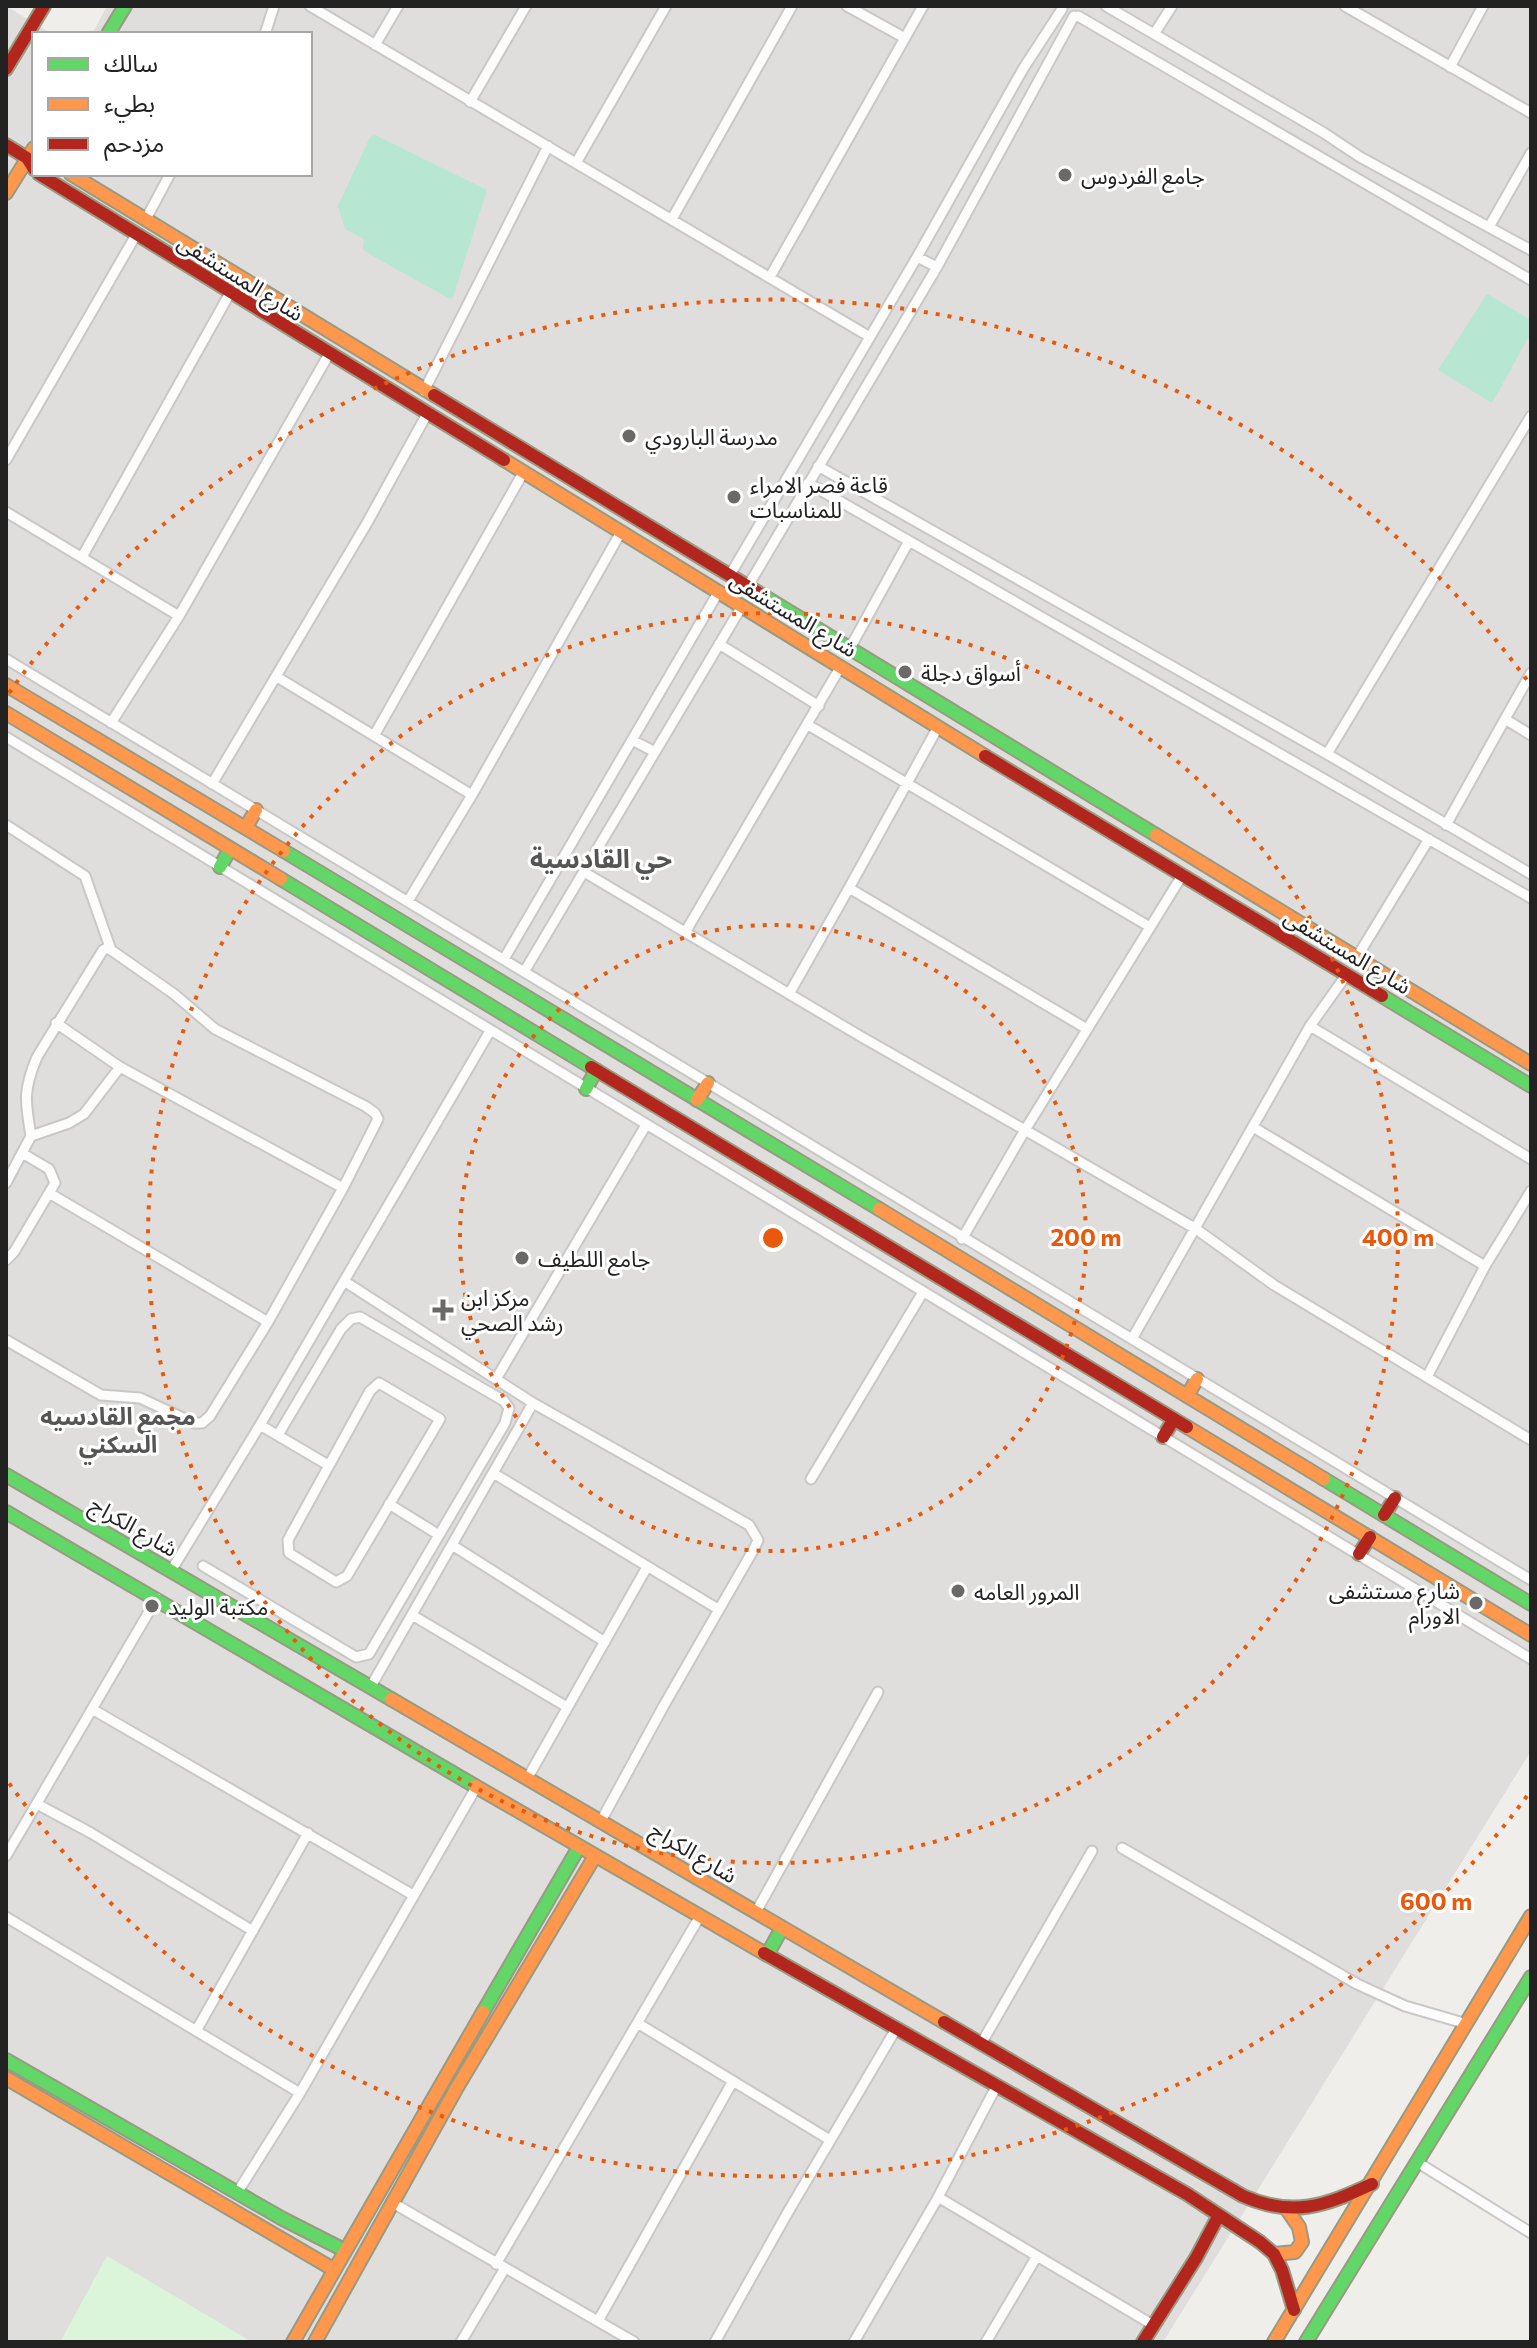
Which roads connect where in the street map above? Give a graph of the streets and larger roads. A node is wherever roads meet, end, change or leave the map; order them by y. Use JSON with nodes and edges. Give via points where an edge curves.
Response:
{"nodes":[{"id":1,"x":44,"y":6,"type":"edge"},
{"id":2,"x":125,"y":6,"type":"edge"},
{"id":3,"x":274,"y":6,"type":"edge"},
{"id":4,"x":310,"y":6,"type":"edge"},
{"id":5,"x":398,"y":6,"type":"edge"},
{"id":6,"x":526,"y":6,"type":"edge"},
{"id":7,"x":666,"y":6,"type":"edge"},
{"id":8,"x":792,"y":6,"type":"edge"},
{"id":9,"x":847,"y":6,"type":"edge"},
{"id":10,"x":923,"y":6,"type":"edge"},
{"id":11,"x":1106,"y":6,"type":"edge"},
{"id":12,"x":1172,"y":6,"type":"edge"},
{"id":13,"x":1345,"y":6,"type":"edge"},
{"id":14,"x":1483,"y":6,"type":"edge"},
{"id":15,"x":1062,"y":8,"type":"edge"},
{"id":16,"x":1079,"y":14,"type":"junction"},
{"id":17,"x":109,"y":32,"type":"edge"},
{"id":18,"x":266,"y":32,"type":"edge"},
{"id":19,"x":1154,"y":34,"type":"junction"},
{"id":20,"x":903,"y":37,"type":"junction"},
{"id":21,"x":375,"y":45,"type":"junction"},
{"id":22,"x":1450,"y":67,"type":"junction"},
{"id":23,"x":6,"y":69,"type":"edge"},
{"id":24,"x":470,"y":102,"type":"junction"},
{"id":25,"x":1531,"y":113,"type":"edge"},
{"id":26,"x":6,"y":145,"type":"edge"},
{"id":27,"x":548,"y":146,"type":"junction"},
{"id":28,"x":1531,"y":153,"type":"edge"},
{"id":29,"x":1360,"y":157,"type":"junction"},
{"id":30,"x":32,"y":158,"type":"edge"},
{"id":31,"x":576,"y":163,"type":"junction"},
{"id":32,"x":1350,"y":173,"type":"junction"},
{"id":33,"x":42,"y":176,"type":"edge"},
{"id":34,"x":74,"y":176,"type":"edge"},
{"id":35,"x":169,"y":176,"type":"edge"},
{"id":36,"x":6,"y":193,"type":"edge"},
{"id":37,"x":146,"y":219,"type":"junction"},
{"id":38,"x":672,"y":219,"type":"junction"},
{"id":39,"x":1489,"y":227,"type":"junction"},
{"id":40,"x":136,"y":235,"type":"junction"},
{"id":41,"x":1531,"y":250,"type":"edge"},
{"id":42,"x":202,"y":253,"type":"junction"},
{"id":43,"x":917,"y":257,"type":"junction"},
{"id":44,"x":937,"y":267,"type":"junction"},
{"id":45,"x":192,"y":270,"type":"junction"},
{"id":46,"x":770,"y":277,"type":"junction"},
{"id":47,"x":1531,"y":280,"type":"edge"},
{"id":48,"x":230,"y":293,"type":"junction"},
{"id":49,"x":870,"y":337,"type":"junction"},
{"id":50,"x":329,"y":354,"type":"junction"},
{"id":51,"x":852,"y":368,"type":"junction"},
{"id":52,"x":870,"y":379,"type":"junction"},
{"id":53,"x":424,"y":391,"type":"junction"},
{"id":54,"x":427,"y":414,"type":"junction"},
{"id":55,"x":1531,"y":416,"type":"edge"},
{"id":56,"x":485,"y":427,"type":"junction"},
{"id":57,"x":476,"y":444,"type":"junction"},
{"id":58,"x":6,"y":460,"type":"edge"},
{"id":59,"x":818,"y":466,"type":"junction"},
{"id":60,"x":523,"y":473,"type":"junction"},
{"id":61,"x":808,"y":483,"type":"junction"},
{"id":62,"x":6,"y":512,"type":"edge"},
{"id":63,"x":621,"y":532,"type":"junction"},
{"id":64,"x":909,"y":541,"type":"junction"},
{"id":65,"x":82,"y":557,"type":"junction"},
{"id":66,"x":730,"y":575,"type":"junction"},
{"id":67,"x":748,"y":586,"type":"junction"},
{"id":68,"x":719,"y":591,"type":"junction"},
{"id":69,"x":742,"y":606,"type":"junction"},
{"id":70,"x":179,"y":616,"type":"junction"},
{"id":71,"x":1104,"y":629,"type":"junction"},
{"id":72,"x":719,"y":644,"type":"junction"},
{"id":73,"x":1093,"y":646,"type":"junction"},
{"id":74,"x":850,"y":648,"type":"junction"},
{"id":75,"x":6,"y":659,"type":"edge"},
{"id":76,"x":841,"y":666,"type":"junction"},
{"id":77,"x":1531,"y":673,"type":"edge"},
{"id":78,"x":277,"y":677,"type":"junction"},
{"id":79,"x":6,"y":685,"type":"edge"},
{"id":80,"x":819,"y":706,"type":"junction"},
{"id":81,"x":6,"y":713,"type":"edge"},
{"id":82,"x":1505,"y":719,"type":"junction"},
{"id":83,"x":111,"y":723,"type":"junction"},
{"id":84,"x":808,"y":725,"type":"junction"},
{"id":85,"x":938,"y":727,"type":"junction"},
{"id":86,"x":375,"y":734,"type":"junction"},
{"id":87,"x":1531,"y":735,"type":"edge"},
{"id":88,"x":6,"y":737,"type":"edge"},
{"id":89,"x":632,"y":740,"type":"junction"},
{"id":90,"x":655,"y":752,"type":"junction"},
{"id":91,"x":1025,"y":753,"type":"junction"},
{"id":92,"x":1327,"y":754,"type":"junction"},
{"id":93,"x":1014,"y":771,"type":"junction"},
{"id":94,"x":909,"y":782,"type":"junction"},
{"id":95,"x":212,"y":784,"type":"junction"},
{"id":96,"x":472,"y":795,"type":"junction"},
{"id":97,"x":256,"y":810,"type":"junction"},
{"id":98,"x":6,"y":825,"type":"edge"},
{"id":99,"x":1446,"y":825,"type":"junction"},
{"id":100,"x":246,"y":827,"type":"junction"},
{"id":101,"x":1429,"y":839,"type":"junction"},
{"id":102,"x":230,"y":849,"type":"junction"},
{"id":103,"x":1507,"y":860,"type":"junction"},
{"id":104,"x":220,"y":867,"type":"junction"},
{"id":105,"x":584,"y":872,"type":"junction"},
{"id":106,"x":1183,"y":874,"type":"junction"},
{"id":107,"x":1531,"y":874,"type":"edge"},
{"id":108,"x":1498,"y":878,"type":"junction"},
{"id":109,"x":849,"y":888,"type":"junction"},
{"id":110,"x":1531,"y":898,"type":"edge"},
{"id":111,"x":408,"y":901,"type":"junction"},
{"id":112,"x":1150,"y":927,"type":"junction"},
{"id":113,"x":686,"y":931,"type":"junction"},
{"id":114,"x":440,"y":945,"type":"junction"},
{"id":115,"x":111,"y":950,"type":"junction"},
{"id":116,"x":1357,"y":957,"type":"junction"},
{"id":117,"x":504,"y":959,"type":"junction"},
{"id":118,"x":427,"y":968,"type":"junction"},
{"id":119,"x":524,"y":972,"type":"junction"},
{"id":120,"x":1347,"y":974,"type":"junction"},
{"id":121,"x":789,"y":994,"type":"junction"},
{"id":122,"x":56,"y":1023,"type":"junction"},
{"id":123,"x":1464,"y":1023,"type":"junction"},
{"id":124,"x":1310,"y":1026,"type":"junction"},
{"id":125,"x":1087,"y":1029,"type":"junction"},
{"id":126,"x":490,"y":1031,"type":"junction"},
{"id":127,"x":1455,"y":1040,"type":"junction"},
{"id":128,"x":1531,"y":1064,"type":"edge"},
{"id":129,"x":120,"y":1067,"type":"junction"},
{"id":130,"x":596,"y":1070,"type":"junction"},
{"id":131,"x":708,"y":1083,"type":"junction"},
{"id":132,"x":1531,"y":1086,"type":"edge"},
{"id":133,"x":586,"y":1089,"type":"junction"},
{"id":134,"x":697,"y":1100,"type":"junction"},
{"id":135,"x":646,"y":1125,"type":"junction"},
{"id":136,"x":1253,"y":1127,"type":"junction"},
{"id":137,"x":1025,"y":1130,"type":"junction"},
{"id":138,"x":31,"y":1136,"type":"junction"},
{"id":139,"x":22,"y":1153,"type":"junction"},
{"id":140,"x":1531,"y":1159,"type":"edge"},
{"id":141,"x":6,"y":1183,"type":"edge"},
{"id":142,"x":343,"y":1188,"type":"junction"},
{"id":143,"x":1531,"y":1191,"type":"edge"},
{"id":144,"x":49,"y":1193,"type":"junction"},
{"id":145,"x":1196,"y":1229,"type":"junction"},
{"id":146,"x":962,"y":1239,"type":"junction"},
{"id":147,"x":6,"y":1260,"type":"edge"},
{"id":148,"x":1485,"y":1266,"type":"junction"},
{"id":149,"x":344,"y":1281,"type":"junction"},
{"id":150,"x":1007,"y":1288,"type":"junction"},
{"id":151,"x":923,"y":1292,"type":"junction"},
{"id":152,"x":994,"y":1310,"type":"junction"},
{"id":153,"x":268,"y":1322,"type":"junction"},
{"id":154,"x":1132,"y":1339,"type":"junction"},
{"id":155,"x":6,"y":1340,"type":"edge"},
{"id":156,"x":1427,"y":1377,"type":"junction"},
{"id":157,"x":496,"y":1379,"type":"junction"},
{"id":158,"x":1197,"y":1379,"type":"junction"},
{"id":159,"x":1187,"y":1396,"type":"junction"},
{"id":160,"x":533,"y":1403,"type":"junction"},
{"id":161,"x":1174,"y":1419,"type":"junction"},
{"id":162,"x":260,"y":1425,"type":"junction"},
{"id":163,"x":278,"y":1435,"type":"junction"},
{"id":164,"x":1163,"y":1437,"type":"junction"},
{"id":165,"x":1530,"y":1438,"type":"edge"},
{"id":166,"x":328,"y":1465,"type":"junction"},
{"id":167,"x":493,"y":1473,"type":"junction"},
{"id":168,"x":6,"y":1475,"type":"edge"},
{"id":169,"x":811,"y":1479,"type":"dead end"},
{"id":170,"x":1395,"y":1498,"type":"junction"},
{"id":171,"x":389,"y":1504,"type":"junction"},
{"id":172,"x":6,"y":1512,"type":"edge"},
{"id":173,"x":1384,"y":1515,"type":"junction"},
{"id":174,"x":439,"y":1535,"type":"junction"},
{"id":175,"x":1370,"y":1537,"type":"junction"},
{"id":176,"x":452,"y":1545,"type":"junction"},
{"id":177,"x":1359,"y":1554,"type":"junction"},
{"id":178,"x":203,"y":1566,"type":"dead end"},
{"id":179,"x":647,"y":1567,"type":"junction"},
{"id":180,"x":171,"y":1571,"type":"junction"},
{"id":181,"x":1531,"y":1580,"type":"edge"},
{"id":182,"x":157,"y":1598,"type":"junction"},
{"id":183,"x":1530,"y":1604,"type":"edge"},
{"id":184,"x":718,"y":1609,"type":"junction"},
{"id":185,"x":412,"y":1615,"type":"junction"},
{"id":186,"x":1517,"y":1626,"type":"junction"},
{"id":187,"x":1531,"y":1635,"type":"edge"},
{"id":188,"x":605,"y":1642,"type":"junction"},
{"id":189,"x":1531,"y":1659,"type":"edge"},
{"id":190,"x":370,"y":1688,"type":"junction"},
{"id":191,"x":878,"y":1692,"type":"dead end"},
{"id":192,"x":567,"y":1707,"type":"junction"},
{"id":193,"x":92,"y":1709,"type":"junction"},
{"id":194,"x":527,"y":1779,"type":"junction"},
{"id":195,"x":477,"y":1786,"type":"junction"},
{"id":196,"x":37,"y":1804,"type":"junction"},
{"id":197,"x":601,"y":1821,"type":"junction"},
{"id":198,"x":308,"y":1833,"type":"junction"},
{"id":199,"x":579,"y":1847,"type":"junction"},
{"id":200,"x":1122,"y":1848,"type":"dead end"},
{"id":201,"x":1092,"y":1851,"type":"dead end"},
{"id":202,"x":6,"y":1856,"type":"edge"},
{"id":203,"x":595,"y":1856,"type":"junction"},
{"id":204,"x":413,"y":1895,"type":"junction"},
{"id":205,"x":756,"y":1912,"type":"junction"},
{"id":206,"x":700,"y":1916,"type":"junction"},
{"id":207,"x":1531,"y":1916,"type":"edge"},
{"id":208,"x":6,"y":1917,"type":"edge"},
{"id":209,"x":782,"y":1928,"type":"junction"},
{"id":210,"x":253,"y":1931,"type":"junction"},
{"id":211,"x":767,"y":1955,"type":"junction"},
{"id":212,"x":1531,"y":1977,"type":"edge"},
{"id":213,"x":639,"y":2024,"type":"junction"},
{"id":214,"x":1467,"y":2024,"type":"junction"},
{"id":215,"x":896,"y":2029,"type":"junction"},
{"id":216,"x":196,"y":2031,"type":"junction"},
{"id":217,"x":981,"y":2044,"type":"junction"},
{"id":218,"x":6,"y":2060,"type":"edge"},
{"id":219,"x":6,"y":2078,"type":"edge"},
{"id":220,"x":733,"y":2081,"type":"junction"},
{"id":221,"x":443,"y":2082,"type":"junction"},
{"id":222,"x":996,"y":2087,"type":"junction"},
{"id":223,"x":456,"y":2089,"type":"junction"},
{"id":224,"x":300,"y":2093,"type":"junction"},
{"id":225,"x":830,"y":2140,"type":"junction"},
{"id":226,"x":1417,"y":2162,"type":"junction"},
{"id":227,"x":1372,"y":2184,"type":"junction"},
{"id":228,"x":237,"y":2193,"type":"junction"},
{"id":229,"x":938,"y":2197,"type":"junction"},
{"id":230,"x":393,"y":2203,"type":"junction"},
{"id":231,"x":1288,"y":2211,"type":"junction"},
{"id":232,"x":1219,"y":2215,"type":"junction"},
{"id":233,"x":283,"y":2219,"type":"junction"},
{"id":234,"x":1531,"y":2233,"type":"edge"},
{"id":235,"x":274,"y":2234,"type":"junction"},
{"id":236,"x":344,"y":2250,"type":"junction"},
{"id":237,"x":1274,"y":2254,"type":"junction"},
{"id":238,"x":1037,"y":2256,"type":"junction"},
{"id":239,"x":501,"y":2266,"type":"junction"},
{"id":240,"x":333,"y":2269,"type":"junction"},
{"id":241,"x":1294,"y":2310,"type":"junction"},
{"id":242,"x":598,"y":2321,"type":"junction"},
{"id":243,"x":1153,"y":2325,"type":"junction"},
{"id":244,"x":293,"y":2342,"type":"edge"},
{"id":245,"x":315,"y":2342,"type":"edge"},
{"id":246,"x":461,"y":2342,"type":"edge"},
{"id":247,"x":634,"y":2342,"type":"edge"},
{"id":248,"x":715,"y":2342,"type":"edge"},
{"id":249,"x":854,"y":2342,"type":"edge"},
{"id":250,"x":986,"y":2342,"type":"edge"},
{"id":251,"x":1143,"y":2342,"type":"edge"},
{"id":252,"x":1274,"y":2342,"type":"edge"},
{"id":253,"x":1306,"y":2342,"type":"edge"}],
"edges":[{"from":1,"to":23,"type":"street"},
{"from":2,"to":17,"type":"street"},
{"from":3,"to":18,"type":"street"},
{"from":4,"to":21,"type":"street"},
{"from":5,"to":21,"type":"street"},
{"from":6,"to":24,"type":"street"},
{"from":7,"to":31,"type":"street"},
{"from":8,"to":38,"type":"street"},
{"from":9,"to":20,"type":"street"},
{"from":10,"to":20,"type":"street"},
{"from":11,"to":19,"type":"street"},
{"from":12,"to":19,"type":"street"},
{"from":13,"to":22,"type":"street"},
{"from":14,"to":22,"type":"street"},
{"from":15,"to":16,"type":"street"},
{"from":15,"to":43,"type":"street"},
{"from":16,"to":32,"type":"street"},
{"from":16,"to":44,"type":"street"},
{"from":19,"to":29,"type":"street"},
{"from":20,"to":46,"type":"street"},
{"from":21,"to":24,"type":"street"},
{"from":22,"to":25,"type":"street"},
{"from":24,"to":27,"type":"street"},
{"from":26,"to":30,"type":"street"},
{"from":27,"to":31,"type":"street"},
{"from":27,"to":53,"type":"street"},
{"from":28,"to":39,"type":"street"},
{"from":29,"to":32,"type":"street"},
{"from":29,"to":39,"type":"street"},
{"from":30,"to":36,"type":"street"},
{"from":31,"to":38,"type":"street"},
{"from":32,"to":47,"type":"street"},
{"from":33,"to":40,"type":"street","name":"شارع المستشفى"},
{"from":34,"to":37,"type":"street","name":"شارع المستشفى"},
{"from":35,"to":37,"type":"street"},
{"from":37,"to":42,"type":"street","name":"شارع المستشفى"},
{"from":38,"to":46,"type":"street"},
{"from":39,"to":41,"type":"street"},
{"from":40,"to":45,"type":"street","name":"شارع المستشفى"},
{"from":40,"to":58,"type":"street"},
{"from":42,"to":45,"type":"street"},
{"from":42,"to":53,"type":"street","name":"شارع المستشفى"},
{"from":43,"to":44,"type":"street"},
{"from":43,"to":49,"type":"street"},
{"from":44,"to":52,"type":"street"},
{"from":45,"to":48,"type":"street","name":"شارع المستشفى"},
{"from":46,"to":49,"type":"street"},
{"from":48,"to":50,"type":"street","name":"شارع المستشفى"},
{"from":48,"to":65,"type":"street"},
{"from":49,"to":51,"type":"street"},
{"from":50,"to":54,"type":"street","name":"شارع المستشفى"},
{"from":50,"to":70,"type":"street"},
{"from":51,"to":52,"type":"street"},
{"from":51,"to":66,"type":"street"},
{"from":52,"to":59,"type":"street"},
{"from":53,"to":56,"type":"street","name":"شارع المستشفى"},
{"from":54,"to":57,"type":"street","name":"شارع المستشفى"},
{"from":54,"to":78,"type":"street"},
{"from":55,"to":92,"type":"street"},
{"from":56,"to":57,"type":"street"},
{"from":56,"to":66,"type":"street","name":"شارع المستشفى"},
{"from":57,"to":60,"type":"street","name":"شارع المستشفى"},
{"from":59,"to":61,"type":"street"},
{"from":59,"to":71,"type":"street"},
{"from":60,"to":63,"type":"street","name":"شارع المستشفى"},
{"from":60,"to":86,"type":"street"},
{"from":61,"to":64,"type":"street"},
{"from":61,"to":67,"type":"street"},
{"from":62,"to":65,"type":"street"},
{"from":63,"to":68,"type":"street","name":"شارع المستشفى"},
{"from":63,"to":96,"type":"street"},
{"from":64,"to":73,"type":"street"},
{"from":64,"to":74,"type":"street"},
{"from":65,"to":70,"type":"street"},
{"from":66,"to":67,"type":"street","name":"شارع المستشفى"},
{"from":67,"to":74,"type":"street","name":"شارع المستشفى"},
{"from":68,"to":69,"type":"street","name":"شارع المستشفى"},
{"from":68,"to":89,"type":"street"},
{"from":69,"to":72,"type":"street"},
{"from":69,"to":76,"type":"street","name":"شارع المستشفى"},
{"from":70,"to":83,"type":"street"},
{"from":71,"to":73,"type":"street"},
{"from":71,"to":92,"type":"street"},
{"from":72,"to":80,"type":"street"},
{"from":72,"to":90,"type":"street"},
{"from":73,"to":101,"type":"street"},
{"from":74,"to":91,"type":"street","name":"شارع المستشفى"},
{"from":75,"to":83,"type":"street"},
{"from":76,"to":80,"type":"street"},
{"from":76,"to":85,"type":"street","name":"شارع المستشفى"},
{"from":77,"to":82,"type":"street"},
{"from":78,"to":86,"type":"street"},
{"from":78,"to":95,"type":"street"},
{"from":79,"to":100,"type":"street"},
{"from":80,"to":84,"type":"street"},
{"from":81,"to":102,"type":"street"},
{"from":82,"to":87,"type":"street"},
{"from":82,"to":99,"type":"street"},
{"from":83,"to":95,"type":"street"},
{"from":84,"to":94,"type":"street"},
{"from":84,"to":113,"type":"street"},
{"from":85,"to":93,"type":"street","name":"شارع المستشفى"},
{"from":85,"to":94,"type":"street"},
{"from":86,"to":96,"type":"street"},
{"from":88,"to":104,"type":"street"},
{"from":89,"to":90,"type":"street"},
{"from":89,"to":117,"type":"street"},
{"from":90,"to":105,"type":"street"},
{"from":91,"to":93,"type":"street"},
{"from":91,"to":116,"type":"street","name":"شارع المستشفى"},
{"from":92,"to":99,"type":"street"},
{"from":93,"to":106,"type":"street","name":"شارع المستشفى"},
{"from":94,"to":109,"type":"street"},
{"from":94,"to":112,"type":"street"},
{"from":95,"to":97,"type":"street"},
{"from":96,"to":111,"type":"street"},
{"from":97,"to":100,"type":"street"},
{"from":97,"to":111,"type":"street"},
{"from":98,"to":115,"type":"street","via":[[85,876]]},
{"from":99,"to":103,"type":"street"},
{"from":100,"to":114,"type":"street"},
{"from":101,"to":108,"type":"street"},
{"from":101,"to":116,"type":"street"},
{"from":102,"to":104,"type":"street"},
{"from":102,"to":118,"type":"street"},
{"from":103,"to":107,"type":"street"},
{"from":103,"to":108,"type":"street"},
{"from":104,"to":126,"type":"street"},
{"from":105,"to":113,"type":"street"},
{"from":105,"to":119,"type":"street"},
{"from":106,"to":112,"type":"street"},
{"from":106,"to":120,"type":"street","name":"شارع المستشفى"},
{"from":108,"to":110,"type":"street"},
{"from":109,"to":121,"type":"street"},
{"from":109,"to":125,"type":"street"},
{"from":111,"to":117,"type":"street"},
{"from":112,"to":125,"type":"street"},
{"from":113,"to":121,"type":"street"},
{"from":114,"to":118,"type":"street"},
{"from":114,"to":134,"type":"street"},
{"from":115,"to":122,"type":"street","via":[[103,950]]},
{"from":115,"to":142,"type":"street","via":[[215,1029],[375,1113],[378,1119]]},
{"from":116,"to":123,"type":"street","name":"شارع المستشفى"},
{"from":117,"to":119,"type":"street"},
{"from":118,"to":130,"type":"street"},
{"from":119,"to":131,"type":"street"},
{"from":120,"to":124,"type":"street"},
{"from":120,"to":127,"type":"street","name":"شارع المستشفى"},
{"from":121,"to":137,"type":"street"},
{"from":122,"to":129,"type":"street"},
{"from":122,"to":138,"type":"street","via":[[29,1075],[25,1097]]},
{"from":123,"to":127,"type":"street"},
{"from":123,"to":128,"type":"street","name":"شارع المستشفى"},
{"from":124,"to":136,"type":"street"},
{"from":124,"to":140,"type":"street"},
{"from":125,"to":137,"type":"street"},
{"from":126,"to":133,"type":"street"},
{"from":126,"to":149,"type":"street"},
{"from":127,"to":132,"type":"street","name":"شارع المستشفى"},
{"from":129,"to":138,"type":"street","via":[[84,1114]]},
{"from":129,"to":142,"type":"street"},
{"from":130,"to":133,"type":"street"},
{"from":130,"to":152,"type":"street"},
{"from":131,"to":134,"type":"street"},
{"from":131,"to":146,"type":"street"},
{"from":133,"to":135,"type":"street"},
{"from":134,"to":150,"type":"street"},
{"from":135,"to":151,"type":"street"},
{"from":135,"to":157,"type":"street"},
{"from":136,"to":145,"type":"street"},
{"from":136,"to":148,"type":"street"},
{"from":137,"to":145,"type":"street"},
{"from":137,"to":146,"type":"street"},
{"from":138,"to":139,"type":"street"},
{"from":139,"to":141,"type":"street"},
{"from":139,"to":144,"type":"street","via":[[49,1169],[55,1183]]},
{"from":142,"to":153,"type":"street"},
{"from":143,"to":148,"type":"street"},
{"from":144,"to":147,"type":"street"},
{"from":144,"to":153,"type":"street"},
{"from":145,"to":154,"type":"street"},
{"from":145,"to":156,"type":"street","via":[[1274,1285]]},
{"from":146,"to":154,"type":"street"},
{"from":148,"to":156,"type":"street"},
{"from":149,"to":157,"type":"street"},
{"from":149,"to":162,"type":"street"},
{"from":150,"to":152,"type":"street"},
{"from":150,"to":159,"type":"street"},
{"from":151,"to":164,"type":"street"},
{"from":151,"to":169,"type":"street"},
{"from":152,"to":161,"type":"street"},
{"from":153,"to":155,"type":"street","via":[[202,1423],[140,1398],[101,1395]]},
{"from":154,"to":158,"type":"street"},
{"from":156,"to":165,"type":"street"},
{"from":157,"to":160,"type":"street"},
{"from":158,"to":159,"type":"street"},
{"from":158,"to":170,"type":"street"},
{"from":159,"to":173,"type":"street"},
{"from":160,"to":167,"type":"street"},
{"from":160,"to":184,"type":"street","via":[[749,1525],[758,1540]]},
{"from":161,"to":164,"type":"street"},
{"from":161,"to":175,"type":"street"},
{"from":162,"to":163,"type":"street"},
{"from":162,"to":180,"type":"street"},
{"from":163,"to":166,"type":"street"},
{"from":163,"to":174,"type":"street","via":[[341,1329],[360,1317],[504,1401],[509,1408],[505,1423]]},
{"from":164,"to":177,"type":"street"},
{"from":166,"to":171,"type":"street","via":[[288,1540],[289,1553],[298,1560],[341,1581]]},
{"from":166,"to":171,"type":"street","via":[[379,1383],[440,1419]]},
{"from":167,"to":176,"type":"street"},
{"from":167,"to":179,"type":"street"},
{"from":168,"to":180,"type":"street","name":"شارع الكراج"},
{"from":170,"to":173,"type":"street"},
{"from":170,"to":181,"type":"street"},
{"from":171,"to":174,"type":"street"},
{"from":172,"to":182,"type":"street"},
{"from":173,"to":183,"type":"street"},
{"from":174,"to":178,"type":"street","via":[[369,1654],[362,1657]]},
{"from":175,"to":177,"type":"street"},
{"from":175,"to":186,"type":"street"},
{"from":176,"to":185,"type":"street"},
{"from":176,"to":188,"type":"street"},
{"from":177,"to":189,"type":"street"},
{"from":179,"to":184,"type":"street"},
{"from":179,"to":188,"type":"street"},
{"from":180,"to":190,"type":"street","name":"شارع الكراج"},
{"from":182,"to":193,"type":"street"},
{"from":182,"to":195,"type":"street"},
{"from":183,"to":186,"type":"street"},
{"from":184,"to":197,"type":"street"},
{"from":185,"to":190,"type":"street"},
{"from":185,"to":192,"type":"street"},
{"from":186,"to":187,"type":"street"},
{"from":188,"to":192,"type":"street"},
{"from":190,"to":194,"type":"street","name":"شارع الكراج"},
{"from":191,"to":205,"type":"street"},
{"from":192,"to":194,"type":"street"},
{"from":193,"to":196,"type":"street"},
{"from":193,"to":198,"type":"street"},
{"from":194,"to":197,"type":"street","name":"شارع الكراج"},
{"from":195,"to":199,"type":"street"},
{"from":195,"to":204,"type":"street"},
{"from":196,"to":202,"type":"street"},
{"from":196,"to":210,"type":"street"},
{"from":197,"to":205,"type":"street","name":"شارع الكراج"},
{"from":198,"to":204,"type":"street"},
{"from":198,"to":210,"type":"street"},
{"from":199,"to":203,"type":"street"},
{"from":199,"to":221,"type":"street"},
{"from":200,"to":214,"type":"street","via":[[1357,1984],[1405,2006]]},
{"from":201,"to":217,"type":"street"},
{"from":203,"to":206,"type":"street"},
{"from":203,"to":223,"type":"street"},
{"from":204,"to":224,"type":"street"},
{"from":205,"to":209,"type":"street","name":"شارع الكراج"},
{"from":206,"to":211,"type":"street"},
{"from":206,"to":213,"type":"street"},
{"from":207,"to":214,"type":"street"},
{"from":208,"to":216,"type":"street"},
{"from":209,"to":211,"type":"street"},
{"from":209,"to":217,"type":"street","name":"شارع الكراج"},
{"from":210,"to":216,"type":"street"},
{"from":211,"to":215,"type":"street"},
{"from":212,"to":226,"type":"street"},
{"from":213,"to":220,"type":"street"},
{"from":213,"to":239,"type":"street"},
{"from":214,"to":227,"type":"street"},
{"from":215,"to":222,"type":"street"},
{"from":215,"to":225,"type":"street"},
{"from":216,"to":224,"type":"street"},
{"from":217,"to":231,"type":"street","name":"شارع الكراج","via":[[1243,2196]]},
{"from":218,"to":228,"type":"street"},
{"from":219,"to":235,"type":"street"},
{"from":220,"to":225,"type":"street"},
{"from":220,"to":242,"type":"street"},
{"from":221,"to":223,"type":"street"},
{"from":221,"to":236,"type":"street"},
{"from":222,"to":229,"type":"street"},
{"from":222,"to":232,"type":"street"},
{"from":223,"to":230,"type":"street"},
{"from":224,"to":228,"type":"street"},
{"from":225,"to":248,"type":"street"},
{"from":226,"to":234,"type":"street"},
{"from":226,"to":253,"type":"street"},
{"from":227,"to":231,"type":"street","name":"شارع الكراج","via":[[1338,2200]]},
{"from":227,"to":241,"type":"street"},
{"from":228,"to":233,"type":"street"},
{"from":229,"to":238,"type":"street"},
{"from":229,"to":249,"type":"street"},
{"from":230,"to":239,"type":"street"},
{"from":230,"to":245,"type":"street"},
{"from":231,"to":237,"type":"street","via":[[1302,2228],[1303,2240],[1290,2254]]},
{"from":232,"to":237,"type":"street"},
{"from":232,"to":243,"type":"street"},
{"from":233,"to":235,"type":"street"},
{"from":233,"to":236,"type":"street"},
{"from":235,"to":240,"type":"street"},
{"from":236,"to":240,"type":"street"},
{"from":237,"to":241,"type":"street"},
{"from":238,"to":243,"type":"street"},
{"from":238,"to":250,"type":"street"},
{"from":239,"to":242,"type":"street"},
{"from":239,"to":246,"type":"street"},
{"from":240,"to":244,"type":"street"},
{"from":241,"to":252,"type":"street"},
{"from":242,"to":247,"type":"street"},
{"from":243,"to":251,"type":"street"}]}
